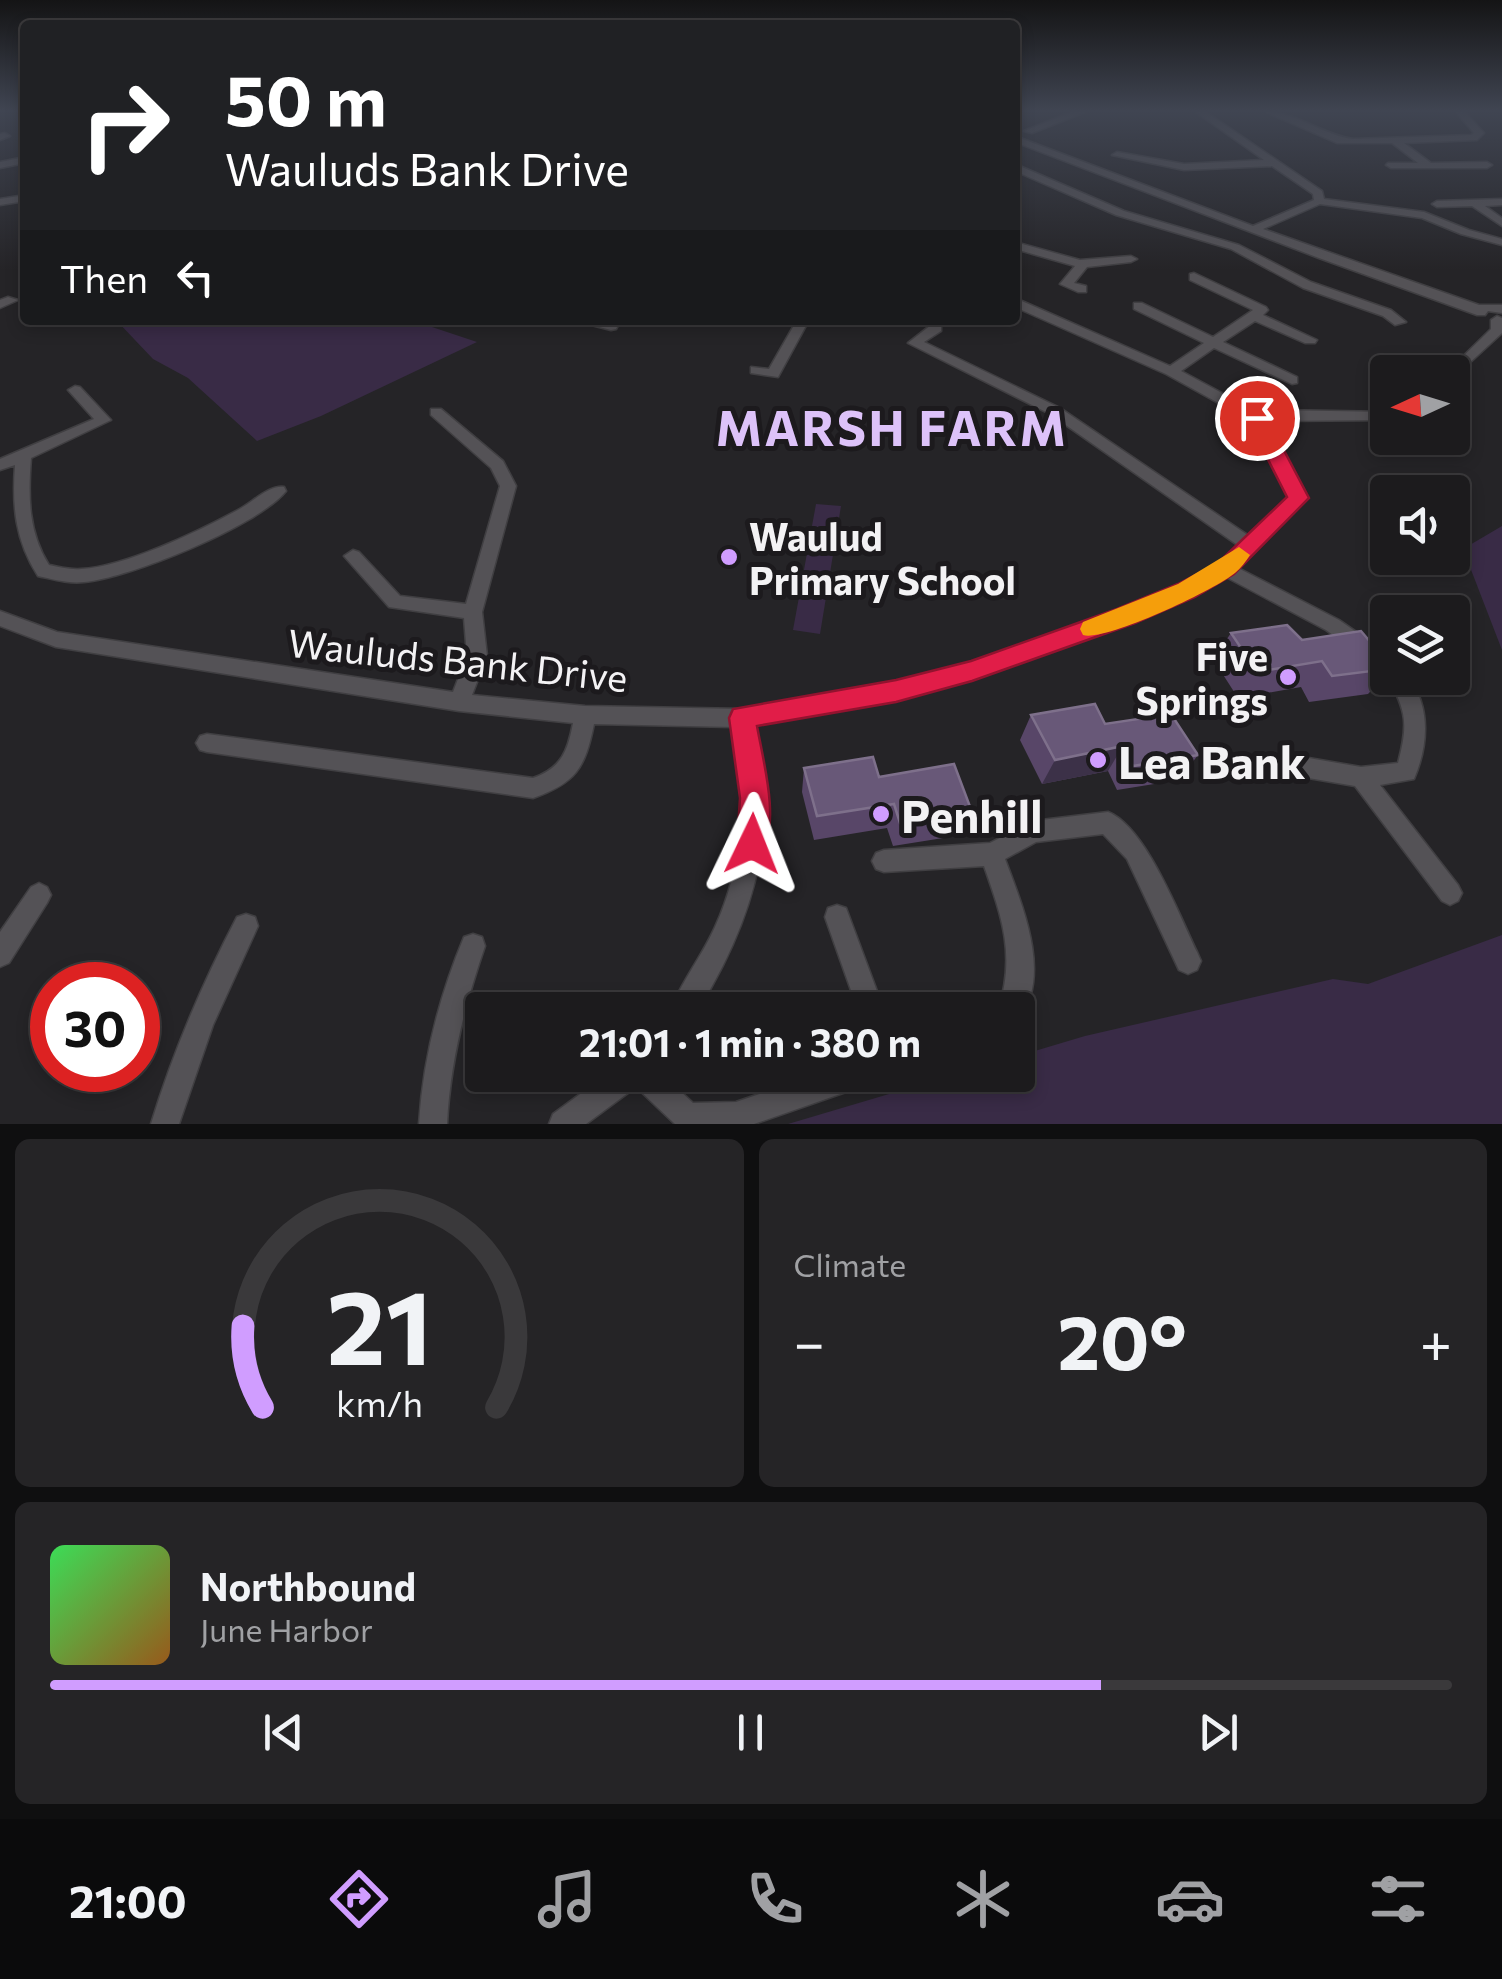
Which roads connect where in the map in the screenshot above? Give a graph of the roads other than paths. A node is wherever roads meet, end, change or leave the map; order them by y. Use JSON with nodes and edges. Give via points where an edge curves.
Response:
{"nodes":[{"id":1,"x":1085,"y":164,"type":"edge"},
{"id":2,"x":1166,"y":164,"type":"edge"},
{"id":3,"x":1246,"y":164,"type":"edge"},
{"id":4,"x":1274,"y":164,"type":"edge"},
{"id":5,"x":1475,"y":164,"type":"edge"},
{"id":6,"x":1020,"y":166,"type":"edge"},
{"id":7,"x":1391,"y":166,"type":"dead end"},
{"id":8,"x":1429,"y":166,"type":"joint"},
{"id":9,"x":1319,"y":201,"type":"junction"},
{"id":10,"x":1502,"y":202,"type":"edge"},
{"id":11,"x":1476,"y":203,"type":"junction"},
{"id":12,"x":1437,"y":204,"type":"dead end"},
{"id":13,"x":1502,"y":223,"type":"edge"},
{"id":14,"x":1254,"y":229,"type":"junction"},
{"id":15,"x":1502,"y":242,"type":"edge"},
{"id":16,"x":1020,"y":246,"type":"edge"},
{"id":17,"x":1131,"y":259,"type":"dead end"},
{"id":18,"x":1080,"y":264,"type":"junction"},
{"id":19,"x":1194,"y":277,"type":"dead end"},
{"id":20,"x":1082,"y":289,"type":"dead end"},
{"id":21,"x":1020,"y":304,"type":"edge"},
{"id":22,"x":1138,"y":306,"type":"dead end"},
{"id":23,"x":1254,"y":316,"type":"junction"},
{"id":24,"x":1500,"y":317,"type":"edge"},
{"id":25,"x":1400,"y":322,"type":"dead end"},
{"id":26,"x":799,"y":325,"type":"edge"},
{"id":27,"x":936,"y":328,"type":"dead end"},
{"id":28,"x":1310,"y":340,"type":"dead end"},
{"id":29,"x":1212,"y":343,"type":"junction"},
{"id":30,"x":1470,"y":358,"type":"edge"},
{"id":31,"x":756,"y":370,"type":"dead end"},
{"id":32,"x":1171,"y":372,"type":"junction"},
{"id":33,"x":1292,"y":380,"type":"dead end"},
{"id":34,"x":75,"y":390,"type":"dead end"},
{"id":35,"x":436,"y":412,"type":"dead end"},
{"id":36,"x":1370,"y":416,"type":"edge"},
{"id":37,"x":1257,"y":418,"type":"junction"},
{"id":38,"x":23,"y":455,"type":"junction"},
{"id":39,"x":0,"y":465,"type":"edge"},
{"id":40,"x":278,"y":490,"type":"dead end"},
{"id":41,"x":1248,"y":544,"type":"junction"},
{"id":42,"x":353,"y":556,"type":"dead end"},
{"id":43,"x":1226,"y":568,"type":"junction"},
{"id":44,"x":473,"y":612,"type":"junction"},
{"id":45,"x":0,"y":618,"type":"edge"},
{"id":46,"x":1370,"y":653,"type":"edge"},
{"id":47,"x":1409,"y":695,"type":"edge"},
{"id":48,"x":459,"y":702,"type":"junction"},
{"id":49,"x":585,"y":714,"type":"junction"},
{"id":50,"x":743,"y":718,"type":"junction"},
{"id":51,"x":208,"y":742,"type":"dead end"},
{"id":52,"x":1291,"y":765,"type":"dead end"},
{"id":53,"x":1361,"y":776,"type":"junction"},
{"id":54,"x":992,"y":854,"type":"junction"},
{"id":55,"x":884,"y":861,"type":"dead end"},
{"id":56,"x":1450,"y":892,"type":"dead end"},
{"id":57,"x":40,"y":895,"type":"dead end"},
{"id":58,"x":837,"y":917,"type":"dead end"},
{"id":59,"x":246,"y":926,"type":"dead end"},
{"id":60,"x":473,"y":946,"type":"dead end"},
{"id":61,"x":0,"y":954,"type":"edge"},
{"id":62,"x":1188,"y":961,"type":"dead end"},
{"id":63,"x":695,"y":992,"type":"edge"},
{"id":64,"x":865,"y":992,"type":"edge"},
{"id":65,"x":1018,"y":992,"type":"edge"},
{"id":66,"x":606,"y":1092,"type":"edge"},
{"id":67,"x":661,"y":1092,"type":"edge"},
{"id":68,"x":806,"y":1092,"type":"edge"},
{"id":69,"x":165,"y":1124,"type":"edge"},
{"id":70,"x":433,"y":1124,"type":"edge"},
{"id":71,"x":563,"y":1124,"type":"edge"}],
"edges":[{"from":1,"to":14,"type":"street"},
{"from":2,"to":3,"type":"street"},
{"from":4,"to":9,"type":"street","via":[[1318,193]]},
{"from":5,"to":8,"type":"street"},
{"from":6,"to":25,"type":"street","via":[[1234,247]]},
{"from":7,"to":8,"type":"street"},
{"from":9,"to":14,"type":"street"},
{"from":9,"to":15,"type":"street","via":[[1424,215]]},
{"from":10,"to":11,"type":"street"},
{"from":11,"to":12,"type":"street"},
{"from":11,"to":13,"type":"street"},
{"from":14,"to":24,"type":"street"},
{"from":16,"to":18,"type":"street"},
{"from":17,"to":18,"type":"street"},
{"from":18,"to":20,"type":"street","via":[[1066,284]]},
{"from":19,"to":23,"type":"street","via":[[1262,310]]},
{"from":21,"to":32,"type":"street"},
{"from":22,"to":29,"type":"street"},
{"from":23,"to":28,"type":"street"},
{"from":23,"to":29,"type":"street"},
{"from":24,"to":30,"type":"street","via":[[1498,330]]},
{"from":26,"to":31,"type":"street","via":[[773,374]]},
{"from":27,"to":41,"type":"street","via":[[914,344],[1055,410]]},
{"from":29,"to":32,"type":"street"},
{"from":29,"to":33,"type":"street"},
{"from":32,"to":37,"type":"street"},
{"from":34,"to":38,"type":"street","via":[[104,420]]},
{"from":35,"to":44,"type":"street","via":[[496,465],[508,486]]},
{"from":36,"to":37,"type":"street"},
{"from":37,"to":41,"type":"street","name":"Wauluds Bank Drive","via":[[1299,498]]},
{"from":38,"to":39,"type":"street"},
{"from":38,"to":40,"type":"street","via":[[20,507],[28,550],[44,571],[84,576],[147,557]]},
{"from":41,"to":43,"type":"street","name":"Wauluds Bank Drive"},
{"from":42,"to":44,"type":"street","via":[[395,602]]},
{"from":43,"to":46,"type":"street"},
{"from":43,"to":50,"type":"street","name":"Wauluds Bank Drive","via":[[1126,616],[972,671]]},
{"from":44,"to":48,"type":"street","via":[[477,656]]},
{"from":45,"to":48,"type":"street","name":"Wauluds Bank Drive","via":[[56,639]]},
{"from":47,"to":53,"type":"street","via":[[1415,743],[1406,772]]},
{"from":48,"to":49,"type":"street","name":"Wauluds Bank Drive"},
{"from":49,"to":50,"type":"street","name":"Wauluds Bank Drive"},
{"from":49,"to":51,"type":"street","via":[[577,755],[558,781],[533,788]]},
{"from":50,"to":63,"type":"street","via":[[754,798],[752,844],[739,904]]},
{"from":52,"to":53,"type":"street"},
{"from":53,"to":56,"type":"street"},
{"from":54,"to":55,"type":"street"},
{"from":54,"to":62,"type":"street","via":[[1033,832],[1108,823],[1135,851]]},
{"from":54,"to":65,"type":"street","via":[[1020,940]]},
{"from":57,"to":61,"type":"street"},
{"from":58,"to":64,"type":"street"},
{"from":59,"to":69,"type":"street","via":[[206,1004]]},
{"from":60,"to":70,"type":"street","via":[[448,1016]]},
{"from":66,"to":71,"type":"street"},
{"from":67,"to":68,"type":"street","via":[[688,1117],[736,1116]]}]}
